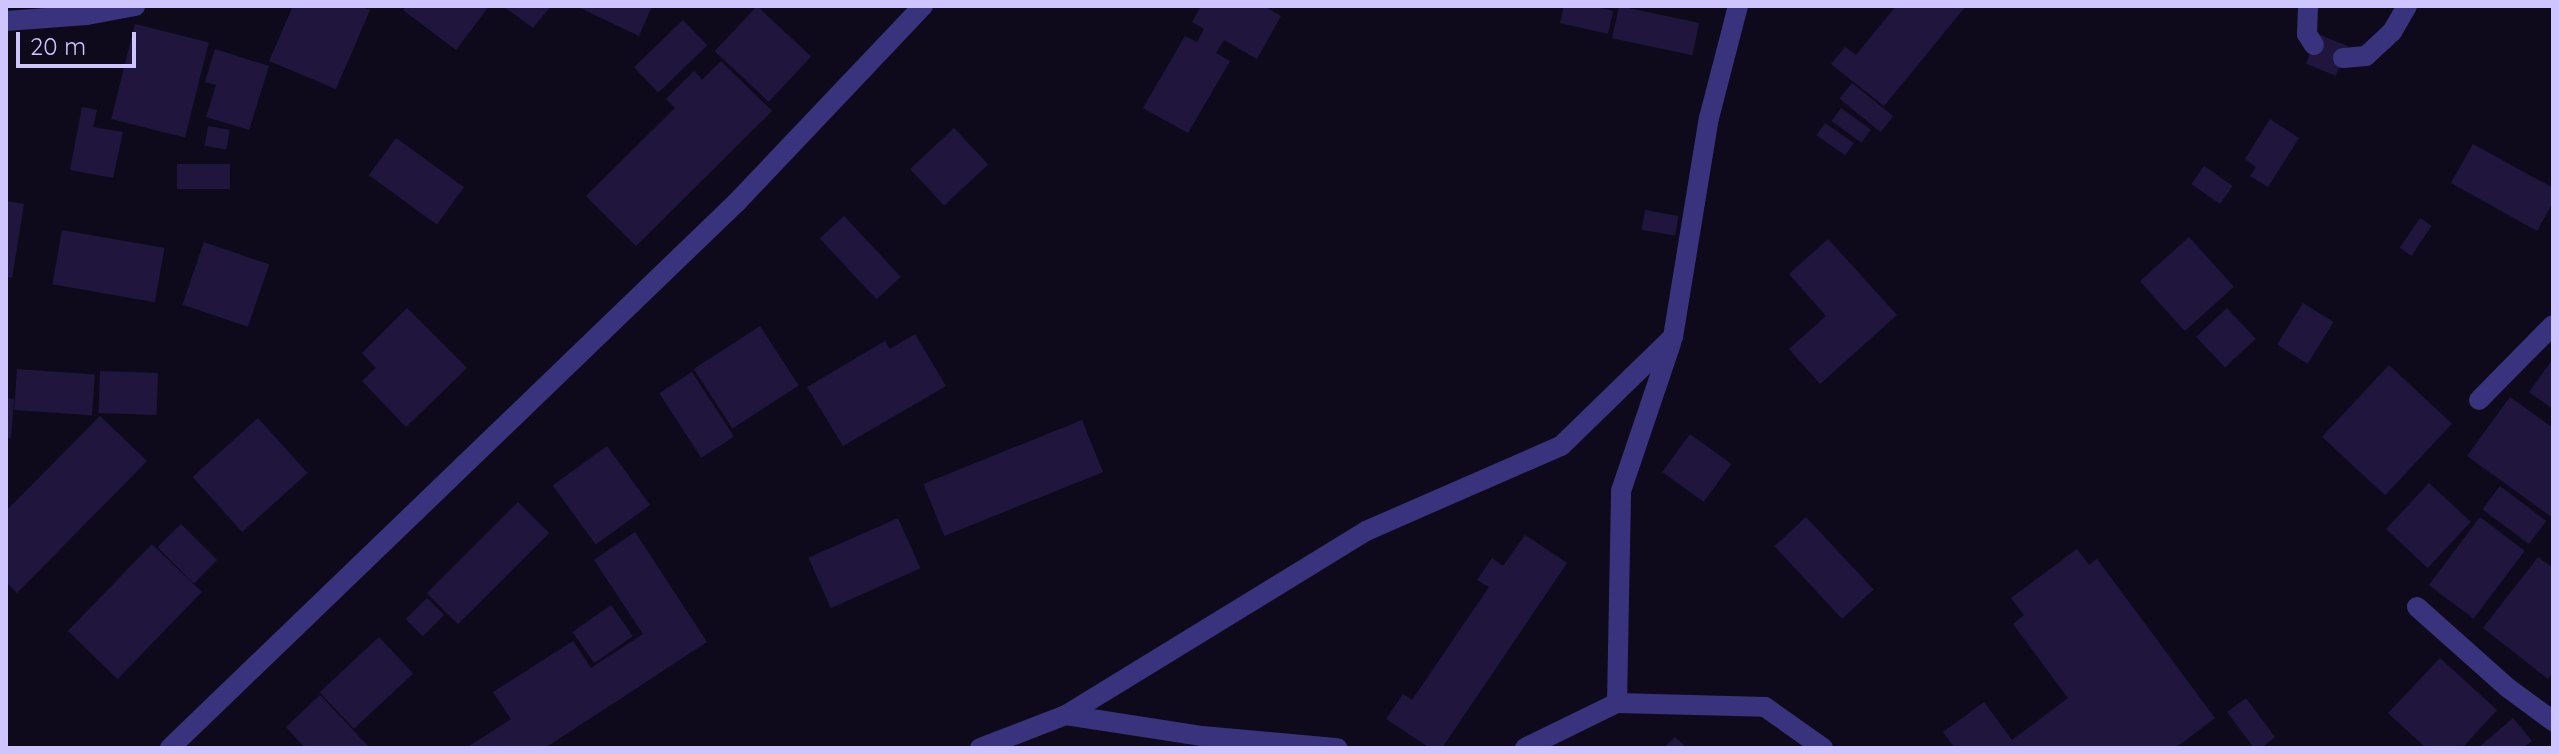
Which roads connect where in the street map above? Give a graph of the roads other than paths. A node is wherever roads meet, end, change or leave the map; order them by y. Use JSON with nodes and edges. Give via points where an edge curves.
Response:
{"nodes":[{"id":1,"x":135,"y":6,"type":"edge"},
{"id":2,"x":923,"y":6,"type":"edge"},
{"id":3,"x":1738,"y":6,"type":"edge"},
{"id":4,"x":2308,"y":6,"type":"edge"},
{"id":5,"x":2407,"y":6,"type":"edge"},
{"id":6,"x":6,"y":21,"type":"edge"},
{"id":7,"x":2314,"y":45,"type":"dead end"},
{"id":8,"x":2343,"y":58,"type":"dead end"},
{"id":9,"x":2553,"y":325,"type":"edge"},
{"id":10,"x":1673,"y":337,"type":"junction"},
{"id":11,"x":2479,"y":400,"type":"dead end"},
{"id":12,"x":2417,"y":607,"type":"dead end"},
{"id":13,"x":1617,"y":703,"type":"junction"},
{"id":14,"x":1066,"y":715,"type":"junction"},
{"id":15,"x":2553,"y":721,"type":"edge"},
{"id":16,"x":170,"y":748,"type":"edge"},
{"id":17,"x":980,"y":748,"type":"edge"},
{"id":18,"x":1337,"y":748,"type":"edge"},
{"id":19,"x":1525,"y":748,"type":"edge"},
{"id":20,"x":1823,"y":748,"type":"edge"}],
"edges":[{"from":1,"to":6,"type":"street"},
{"from":2,"to":16,"type":"street","via":[[736,203]]},
{"from":3,"to":10,"type":"street","via":[[1709,118]]},
{"from":4,"to":7,"type":"street","via":[[2307,34]]},
{"from":5,"to":8,"type":"street","via":[[2392,32],[2366,56]]},
{"from":9,"to":11,"type":"street"},
{"from":10,"to":13,"type":"street","via":[[1621,491]]},
{"from":10,"to":14,"type":"street","via":[[1561,446],[1366,531]]},
{"from":12,"to":15,"type":"street"},
{"from":13,"to":19,"type":"street"},
{"from":13,"to":20,"type":"street","via":[[1765,707]]},
{"from":14,"to":17,"type":"street"},
{"from":14,"to":18,"type":"street","via":[[1202,736]]}]}
